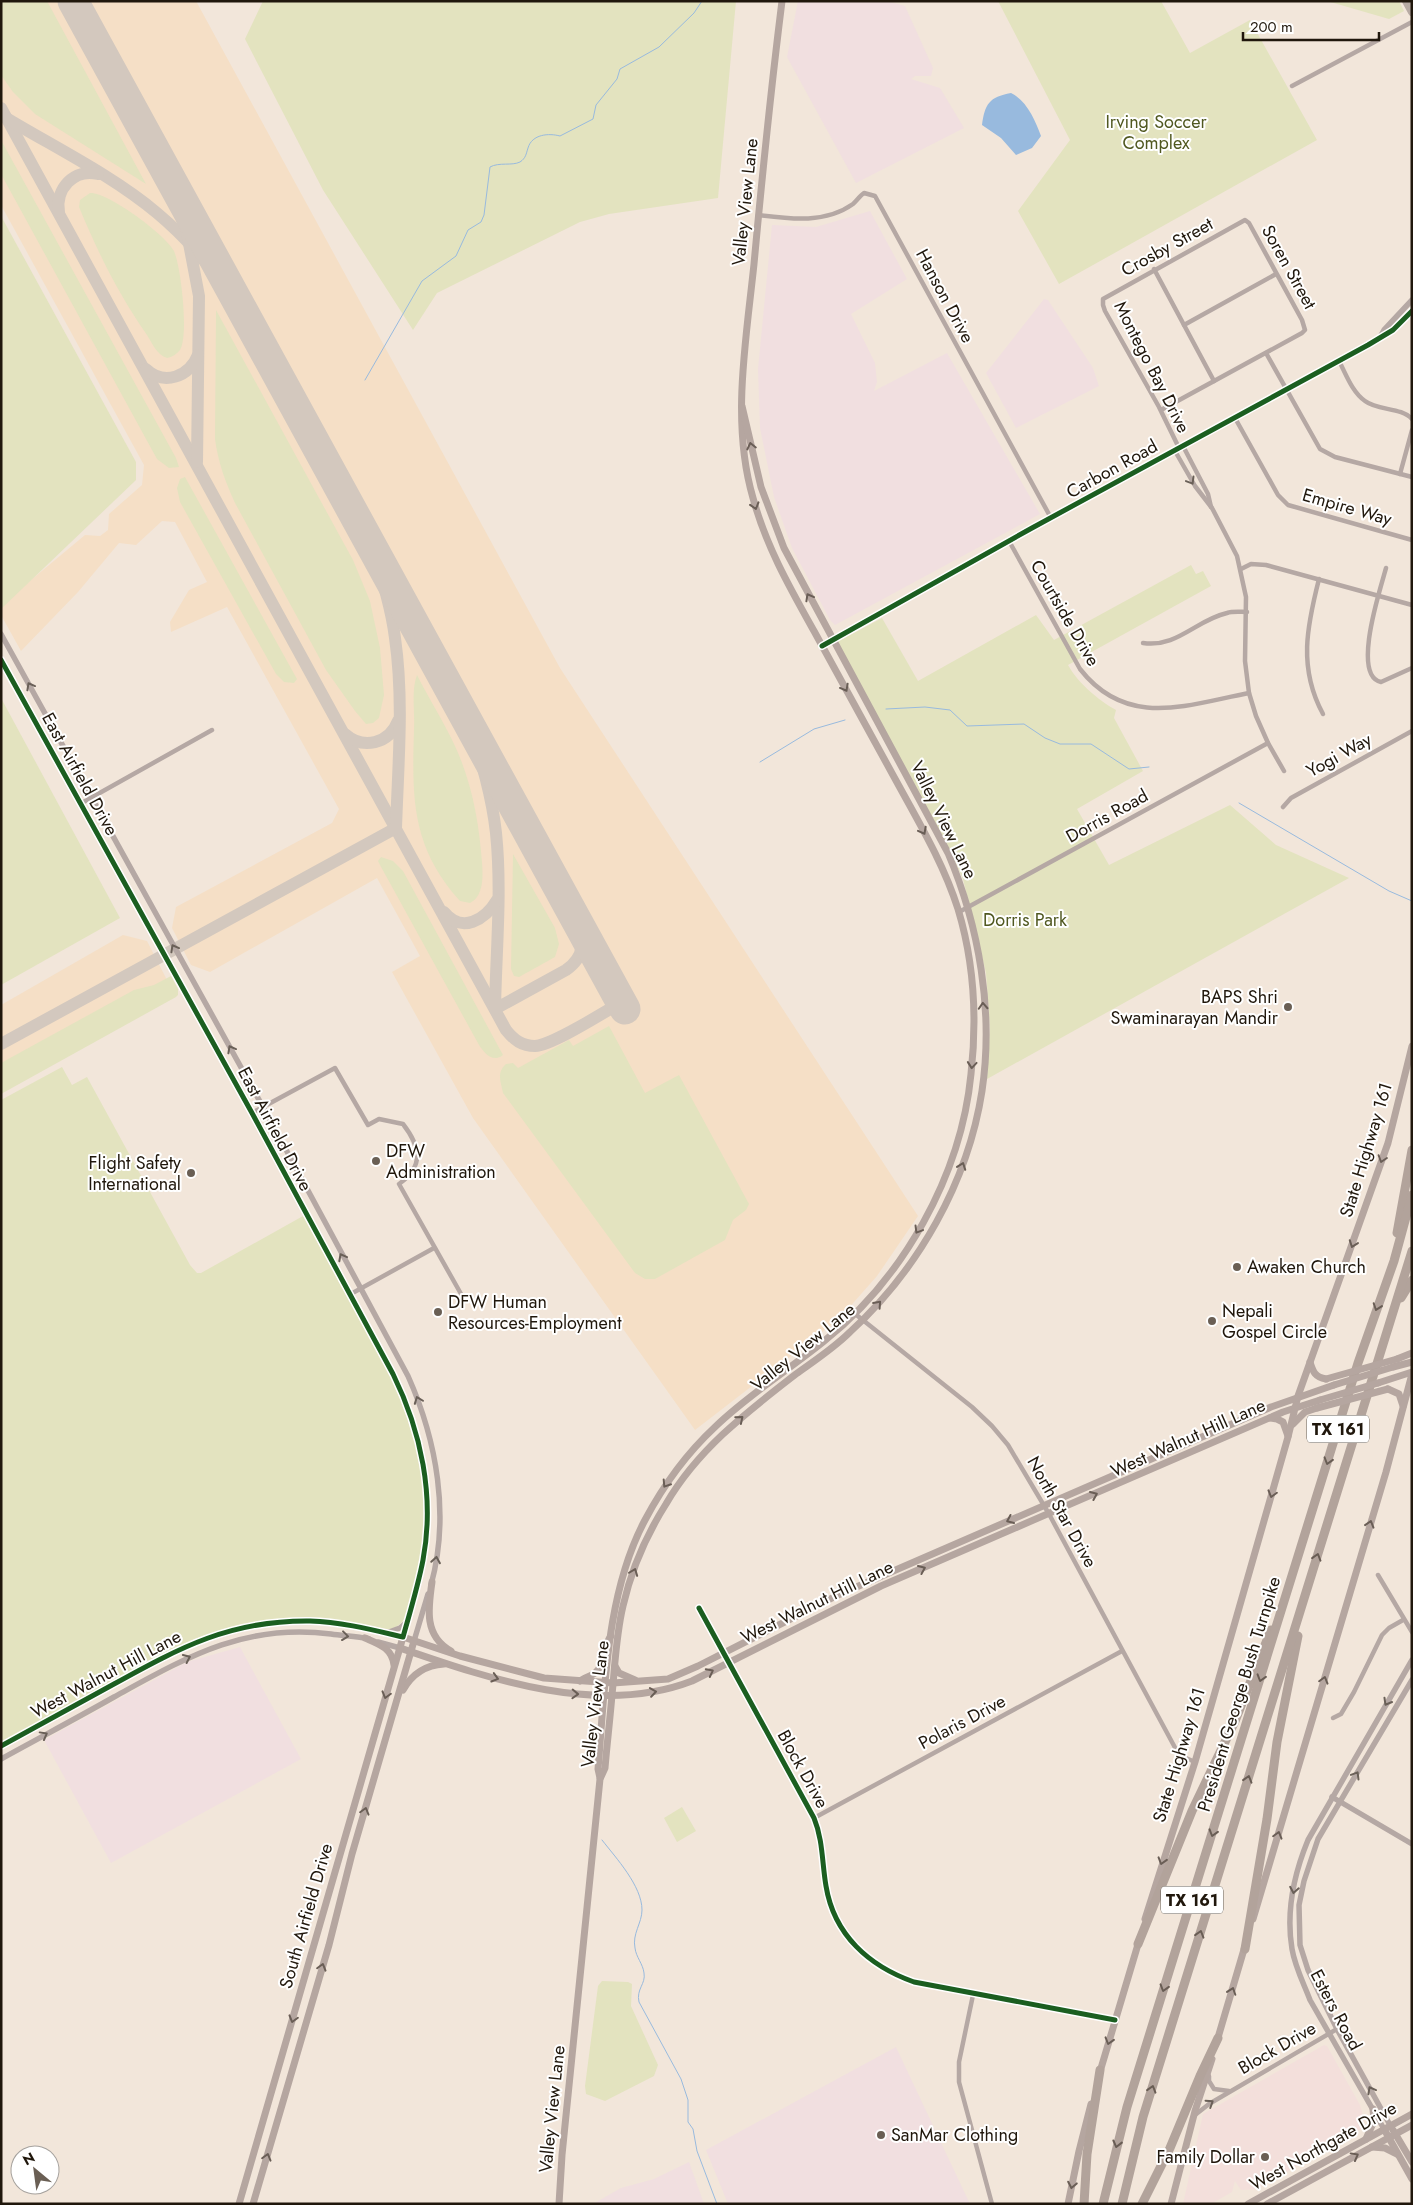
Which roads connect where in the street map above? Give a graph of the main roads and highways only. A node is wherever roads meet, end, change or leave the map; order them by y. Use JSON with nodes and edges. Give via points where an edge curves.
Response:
{"nodes":[{"id":1,"x":782,"y":1,"type":"edge"},
{"id":2,"x":1406,"y":1,"type":"edge"},
{"id":3,"x":1412,"y":12,"type":"edge"},
{"id":4,"x":742,"y":406,"type":"junction"},
{"id":5,"x":1412,"y":1046,"type":"edge"},
{"id":6,"x":1412,"y":1150,"type":"edge"},
{"id":7,"x":1412,"y":1195,"type":"edge"},
{"id":8,"x":1412,"y":1251,"type":"edge"},
{"id":9,"x":1394,"y":1260,"type":"junction"},
{"id":10,"x":1412,"y":1280,"type":"edge"},
{"id":11,"x":1394,"y":1309,"type":"junction"},
{"id":12,"x":1412,"y":1353,"type":"edge"},
{"id":13,"x":1310,"y":1362,"type":"junction"},
{"id":14,"x":1412,"y":1362,"type":"edge"},
{"id":15,"x":1412,"y":1374,"type":"edge"},
{"id":16,"x":1298,"y":1396,"type":"junction"},
{"id":17,"x":1403,"y":1406,"type":"junction"},
{"id":18,"x":1295,"y":1408,"type":"junction"},
{"id":19,"x":1269,"y":1418,"type":"junction"},
{"id":20,"x":1291,"y":1426,"type":"junction"},
{"id":21,"x":1212,"y":1433,"type":"junction"},
{"id":22,"x":1288,"y":1437,"type":"junction"},
{"id":23,"x":1216,"y":1441,"type":"junction"},
{"id":24,"x":950,"y":1546,"type":"junction"},
{"id":25,"x":954,"y":1555,"type":"junction"},
{"id":26,"x":874,"y":1580,"type":"junction"},
{"id":27,"x":432,"y":1582,"type":"road end"},
{"id":28,"x":877,"y":1588,"type":"junction"},
{"id":29,"x":1286,"y":1598,"type":"junction"},
{"id":30,"x":1303,"y":1603,"type":"junction"},
{"id":31,"x":612,"y":1635,"type":"junction"},
{"id":32,"x":404,"y":1637,"type":"joint"},
{"id":33,"x":365,"y":1638,"type":"road end"},
{"id":34,"x":414,"y":1641,"type":"junction"},
{"id":35,"x":400,"y":1648,"type":"junction"},
{"id":36,"x":410,"y":1652,"type":"junction"},
{"id":37,"x":460,"y":1656,"type":"junction"},
{"id":38,"x":448,"y":1663,"type":"junction"},
{"id":39,"x":394,"y":1665,"type":"junction"},
{"id":40,"x":614,"y":1666,"type":"junction"},
{"id":41,"x":578,"y":1681,"type":"junction"},
{"id":42,"x":648,"y":1682,"type":"junction"},
{"id":43,"x":609,"y":1683,"type":"junction"},
{"id":44,"x":604,"y":1695,"type":"junction"},
{"id":45,"x":612,"y":1695,"type":"junction"},
{"id":46,"x":629,"y":1695,"type":"junction"},
{"id":47,"x":398,"y":1699,"type":"junction"},
{"id":48,"x":610,"y":1712,"type":"junction"},
{"id":49,"x":600,"y":1779,"type":"junction"},
{"id":50,"x":1138,"y":1944,"type":"junction"},
{"id":51,"x":1245,"y":1949,"type":"junction"},
{"id":52,"x":1218,"y":2038,"type":"junction"},
{"id":53,"x":1100,"y":2070,"type":"junction"},
{"id":54,"x":1373,"y":2109,"type":"road end"},
{"id":55,"x":1412,"y":2114,"type":"edge"},
{"id":56,"x":1412,"y":2125,"type":"edge"},
{"id":57,"x":1387,"y":2127,"type":"junction"},
{"id":58,"x":1392,"y":2136,"type":"junction"},
{"id":59,"x":1365,"y":2140,"type":"junction"},
{"id":60,"x":1371,"y":2147,"type":"junction"},
{"id":61,"x":1398,"y":2155,"type":"junction"},
{"id":62,"x":1412,"y":2162,"type":"edge"},
{"id":63,"x":1313,"y":2169,"type":"junction"},
{"id":64,"x":1317,"y":2176,"type":"junction"},
{"id":65,"x":1412,"y":2179,"type":"edge"},
{"id":66,"x":245,"y":2181,"type":"junction"},
{"id":67,"x":259,"y":2185,"type":"junction"},
{"id":68,"x":239,"y":2204,"type":"edge"},
{"id":69,"x":253,"y":2204,"type":"edge"},
{"id":70,"x":559,"y":2204,"type":"edge"},
{"id":71,"x":1068,"y":2204,"type":"edge"},
{"id":72,"x":1084,"y":2204,"type":"edge"},
{"id":73,"x":1103,"y":2204,"type":"edge"},
{"id":74,"x":1122,"y":2204,"type":"edge"},
{"id":75,"x":1142,"y":2204,"type":"edge"},
{"id":76,"x":1171,"y":2204,"type":"edge"},
{"id":77,"x":1248,"y":2204,"type":"edge"},
{"id":78,"x":1267,"y":2204,"type":"edge"}],
"edges":[{"from":1,"to":4,"type":"main road","name":"Valley View Lane","via":[[758,215]]},
{"from":2,"to":3,"type":"main road"},
{"from":4,"to":31,"type":"main road","name":"Valley View Lane","one_way":true,"via":[[742,450],[760,521],[782,572],[925,834],[959,912],[974,1014],[971,1083],[963,1125],[947,1173],[921,1226],[890,1273],[854,1314],[825,1340],[719,1423],[689,1453],[668,1481],[628,1555]]},
{"from":40,"to":4,"type":"main road","name":"Valley View Lane","one_way":true,"via":[[623,1604],[634,1571],[666,1503],[704,1452],[726,1430],[849,1334],[897,1280],[953,1190],[982,1093],[985,1064],[982,986],[968,909],[948,853],[796,572],[771,517]]},
{"from":5,"to":13,"type":"main road","name":"State Highway 161","one_way":true,"via":[[1388,1143]]},
{"from":6,"to":9,"type":"highway","via":[[1399,1212]]},
{"from":7,"to":9,"type":"highway","name":"President George Bush Turnpike"},
{"from":8,"to":11,"type":"highway","name":"President George Bush Turnpike"},
{"from":9,"to":29,"type":"highway","name":"President George Bush Turnpike","number":"TX 161","one_way":true,"via":[[1358,1363]]},
{"from":10,"to":11,"type":"highway"},
{"from":30,"to":11,"type":"highway","name":"President George Bush Turnpike","number":"TX 161","one_way":true},
{"from":12,"to":13,"type":"main road","bridge":true,"via":[[1326,1379],[1314,1373]]},
{"from":13,"to":16,"type":"main road","name":"State Highway 161"},
{"from":14,"to":16,"type":"main road","name":"West Walnut Hill Lane","bridge":true},
{"from":15,"to":17,"type":"main road"},
{"from":15,"to":18,"type":"main road","name":"West Walnut Hill Lane","bridge":true},
{"from":16,"to":18,"type":"main road","name":"State Highway 161"},
{"from":16,"to":21,"type":"main road","name":"West Walnut Hill Lane"},
{"from":17,"to":20,"type":"main road","bridge":true,"via":[[1399,1394],[1388,1389],[1305,1412]]},
{"from":51,"to":17,"type":"main road","one_way":true},
{"from":18,"to":19,"type":"main road","name":"West Walnut Hill Lane"},
{"from":18,"to":20,"type":"main road","name":"State Highway 161"},
{"from":19,"to":22,"type":"main road","via":[[1283,1422]]},
{"from":19,"to":23,"type":"main road","name":"West Walnut Hill Lane"},
{"from":20,"to":22,"type":"main road","name":"State Highway 161"},
{"from":21,"to":23,"type":"main road"},
{"from":21,"to":24,"type":"main road","name":"West Walnut Hill Lane","one_way":true},
{"from":22,"to":50,"type":"main road","name":"State Highway 161","one_way":true,"via":[[1195,1762]]},
{"from":25,"to":23,"type":"main road","name":"West Walnut Hill Lane","one_way":true},
{"from":24,"to":25,"type":"main road"},
{"from":24,"to":26,"type":"main road","name":"West Walnut Hill Lane"},
{"from":28,"to":25,"type":"main road","name":"West Walnut Hill Lane","one_way":true},
{"from":26,"to":28,"type":"main road"},
{"from":26,"to":42,"type":"main road","name":"West Walnut Hill Lane","via":[[668,1679]]},
{"from":27,"to":37,"type":"main road","via":[[428,1613],[430,1627],[441,1644]]},
{"from":46,"to":28,"type":"main road","name":"West Walnut Hill Lane","one_way":true,"via":[[673,1688]]},
{"from":29,"to":50,"type":"highway","via":[[1235,1721],[1192,1810]]},
{"from":29,"to":73,"type":"highway","name":"President George Bush Turnpike","number":"TX 161","one_way":true,"via":[[1127,2107]]},
{"from":30,"to":51,"type":"highway","via":[[1277,1742]]},
{"from":74,"to":30,"type":"highway","name":"President George Bush Turnpike","number":"TX 161","one_way":true,"via":[[1146,2109]]},
{"from":31,"to":41,"type":"main road","via":[[606,1642],[599,1669]]},
{"from":31,"to":43,"type":"main road","name":"Valley View Lane"},
{"from":32,"to":34,"type":"main road","name":"West Walnut Hill Lane"},
{"from":32,"to":35,"type":"main road","name":"South Airfield Drive"},
{"from":33,"to":39,"type":"main road","via":[[384,1647]]},
{"from":34,"to":36,"type":"main road","name":"South Airfield Drive"},
{"from":34,"to":37,"type":"main road","name":"West Walnut Hill Lane"},
{"from":35,"to":36,"type":"main road","name":"West Walnut Hill Lane"},
{"from":35,"to":39,"type":"main road","name":"South Airfield Drive"},
{"from":36,"to":38,"type":"main road","name":"West Walnut Hill Lane"},
{"from":36,"to":47,"type":"main road","name":"South Airfield Drive"},
{"from":37,"to":41,"type":"main road","name":"West Walnut Hill Lane","via":[[544,1678]]},
{"from":38,"to":44,"type":"main road","name":"West Walnut Hill Lane","one_way":true,"via":[[537,1689]]},
{"from":38,"to":47,"type":"main road","via":[[418,1672]]},
{"from":39,"to":66,"type":"main road","name":"South Airfield Drive","one_way":true},
{"from":40,"to":42,"type":"main road","via":[[623,1676]]},
{"from":40,"to":43,"type":"main road","name":"Valley View Lane"},
{"from":41,"to":43,"type":"main road","name":"West Walnut Hill Lane"},
{"from":42,"to":43,"type":"main road","name":"West Walnut Hill Lane"},
{"from":43,"to":44,"type":"main road","name":"Valley View Lane"},
{"from":43,"to":45,"type":"main road","name":"Valley View Lane"},
{"from":44,"to":45,"type":"main road","name":"West Walnut Hill Lane"},
{"from":44,"to":49,"type":"main road","name":"Valley View Lane"},
{"from":45,"to":46,"type":"main road","name":"West Walnut Hill Lane"},
{"from":45,"to":48,"type":"main road","name":"Valley View Lane"},
{"from":46,"to":48,"type":"main road","via":[[619,1700]]},
{"from":67,"to":47,"type":"main road","name":"South Airfield Drive","one_way":true},
{"from":48,"to":49,"type":"main road","name":"Valley View Lane"},
{"from":49,"to":70,"type":"main road","name":"Valley View Lane"},
{"from":50,"to":53,"type":"main road","name":"State Highway 161","one_way":true},
{"from":52,"to":51,"type":"main road","one_way":true},
{"from":52,"to":75,"type":"highway"},
{"from":52,"to":76,"type":"main road"},
{"from":53,"to":71,"type":"main road","name":"State Highway 161","one_way":true,"via":[[1078,2151]]},
{"from":53,"to":72,"type":"highway","via":[[1086,2161]]},
{"from":54,"to":59,"type":"main road","via":[[1374,2121]]},
{"from":55,"to":57,"type":"main road","name":"West Northgate Drive"},
{"from":56,"to":58,"type":"main road","name":"West Northgate Drive"},
{"from":57,"to":58,"type":"main road","name":"Esters Road"},
{"from":57,"to":59,"type":"main road","name":"West Northgate Drive"},
{"from":58,"to":60,"type":"main road","name":"West Northgate Drive"},
{"from":58,"to":61,"type":"main road","name":"Esters Road"},
{"from":58,"to":62,"type":"main road","name":"Esters Road"},
{"from":59,"to":63,"type":"main road","name":"West Northgate Drive"},
{"from":60,"to":61,"type":"main road","via":[[1386,2148]]},
{"from":64,"to":60,"type":"main road","name":"West Northgate Drive","one_way":true},
{"from":61,"to":65,"type":"main road","name":"Esters Road"},
{"from":63,"to":64,"type":"main road"},
{"from":63,"to":77,"type":"main road","name":"West Northgate Drive"},
{"from":64,"to":78,"type":"main road","name":"West Northgate Drive"},
{"from":66,"to":67,"type":"main road"},
{"from":66,"to":68,"type":"main road","name":"South Airfield Drive"},
{"from":67,"to":69,"type":"main road","name":"South Airfield Drive"}]}
